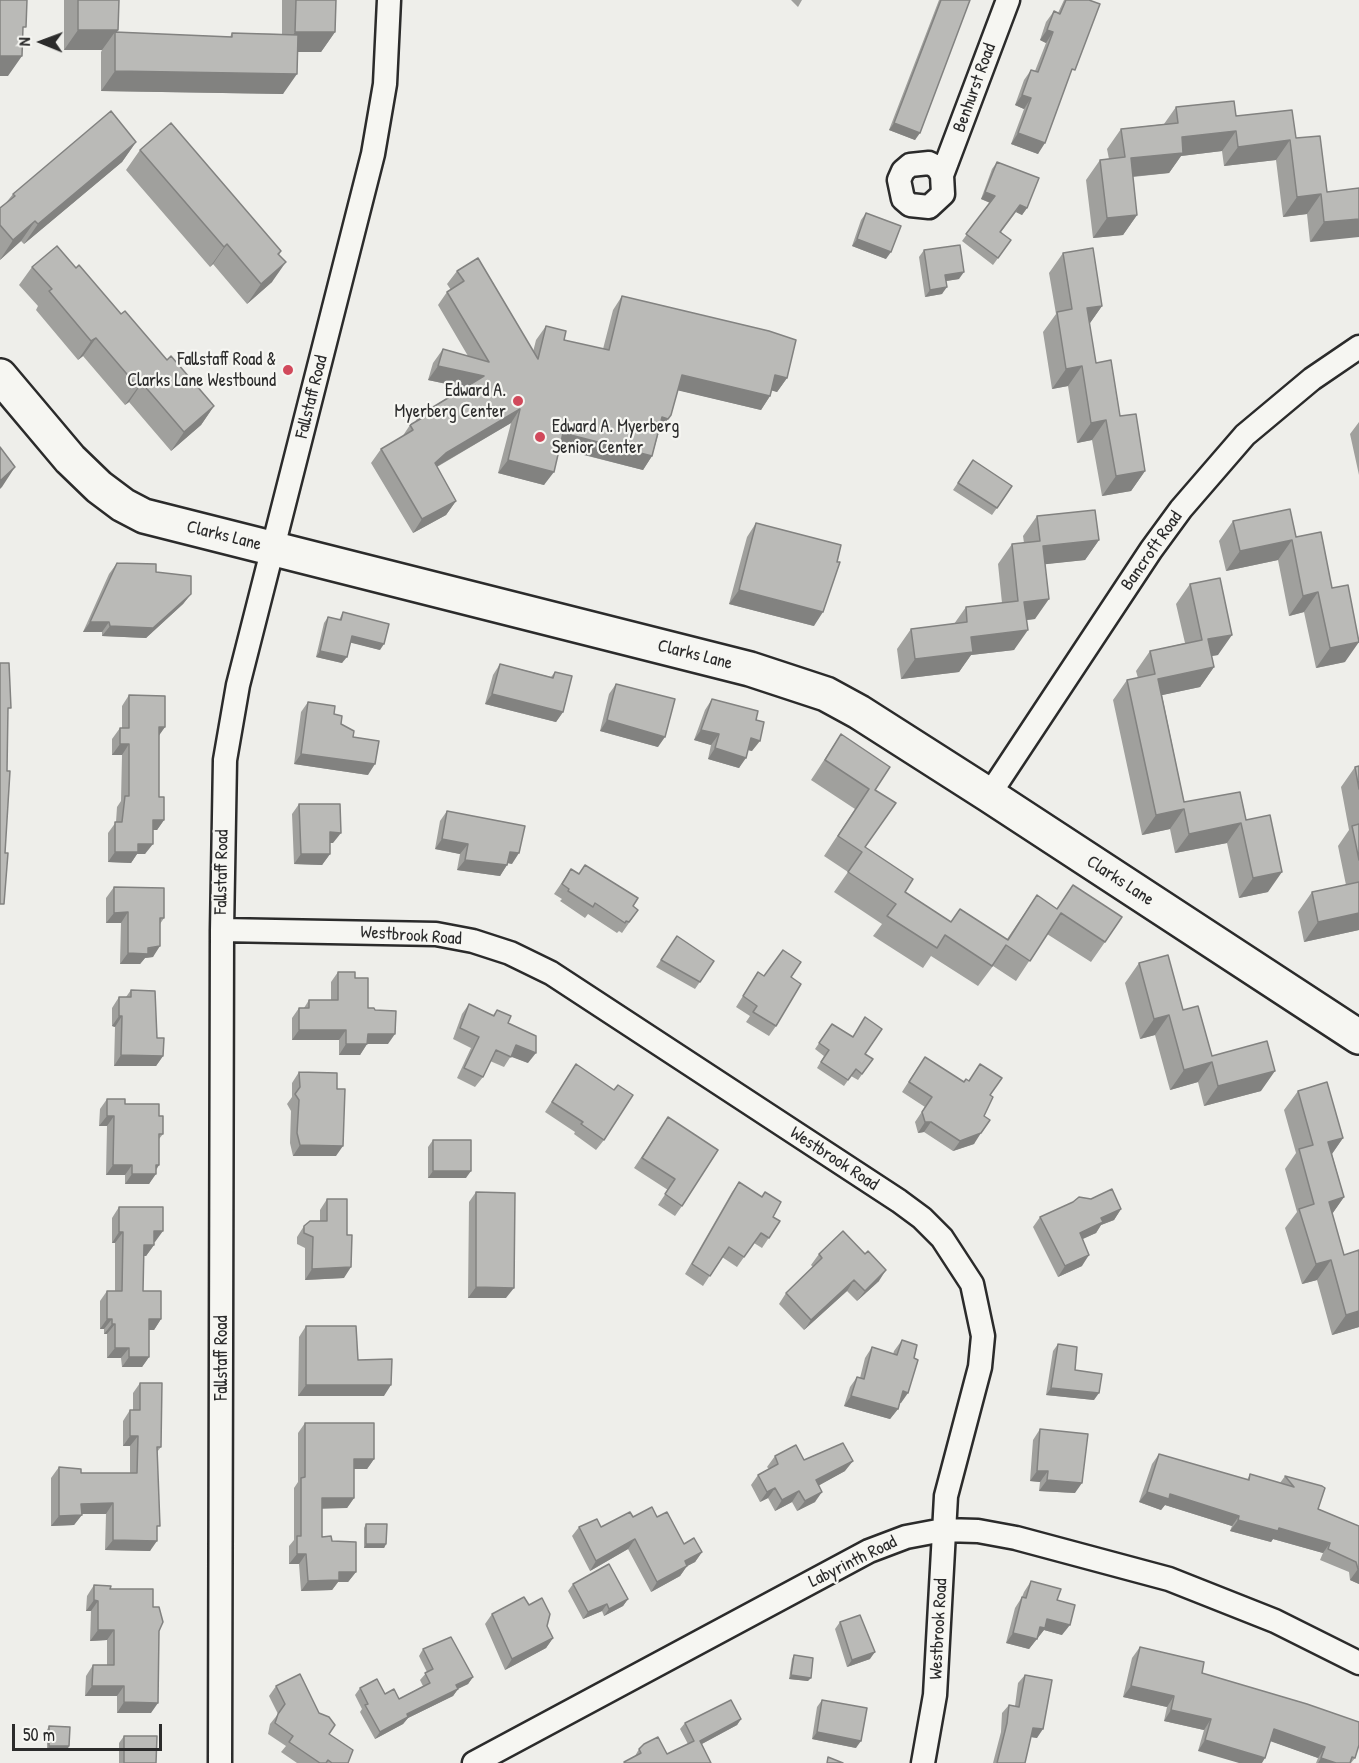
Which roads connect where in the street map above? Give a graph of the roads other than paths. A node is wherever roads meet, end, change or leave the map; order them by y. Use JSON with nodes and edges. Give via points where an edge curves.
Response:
{"nodes":[{"id":1,"x":389,"y":0,"type":"edge"},
{"id":2,"x":1008,"y":0,"type":"edge"},
{"id":3,"x":942,"y":175,"type":"dead end"},
{"id":4,"x":1359,"y":347,"type":"edge"},
{"id":5,"x":0,"y":376,"type":"edge"},
{"id":6,"x":274,"y":548,"type":"junction"},
{"id":7,"x":989,"y":795,"type":"junction"},
{"id":8,"x":222,"y":930,"type":"junction"},
{"id":9,"x":1359,"y":1037,"type":"edge"},
{"id":10,"x":943,"y":1530,"type":"junction"},
{"id":11,"x":1359,"y":1663,"type":"edge"},
{"id":12,"x":220,"y":1763,"type":"edge"},
{"id":13,"x":474,"y":1763,"type":"edge"},
{"id":14,"x":923,"y":1763,"type":"edge"}],
"edges":[{"from":1,"to":6,"type":"street","name":"Fallstaff Road","via":[[385,84],[373,154]]},
{"from":2,"to":3,"type":"street","name":"Benhurst Road"},
{"from":4,"to":7,"type":"street","name":"Bancroft Road","via":[[1312,379],[1245,435],[1181,509]]},
{"from":5,"to":6,"type":"street","name":"Clarks Lane","via":[[70,459],[123,505],[144,516]]},
{"from":6,"to":7,"type":"street","name":"Clarks Lane","via":[[793,682],[859,712]]},
{"from":6,"to":8,"type":"street","name":"Fallstaff Road","via":[[228,733],[223,784]]},
{"from":7,"to":9,"type":"street","name":"Clarks Lane"},
{"from":8,"to":10,"type":"street","name":"Westbrook Road","via":[[436,934],[510,953],[561,980],[922,1218],[942,1238],[972,1284],[983,1336],[980,1367],[952,1465]]},
{"from":8,"to":12,"type":"street","name":"Fallstaff Road"},
{"from":10,"to":11,"type":"street","name":"Labyrinth Road","via":[[1016,1538],[1169,1579],[1264,1616]]},
{"from":10,"to":13,"type":"street","name":"Labyrinth Road","via":[[906,1537],[869,1551]]},
{"from":10,"to":14,"type":"street","name":"Westbrook Road","via":[[935,1695]]}]}
